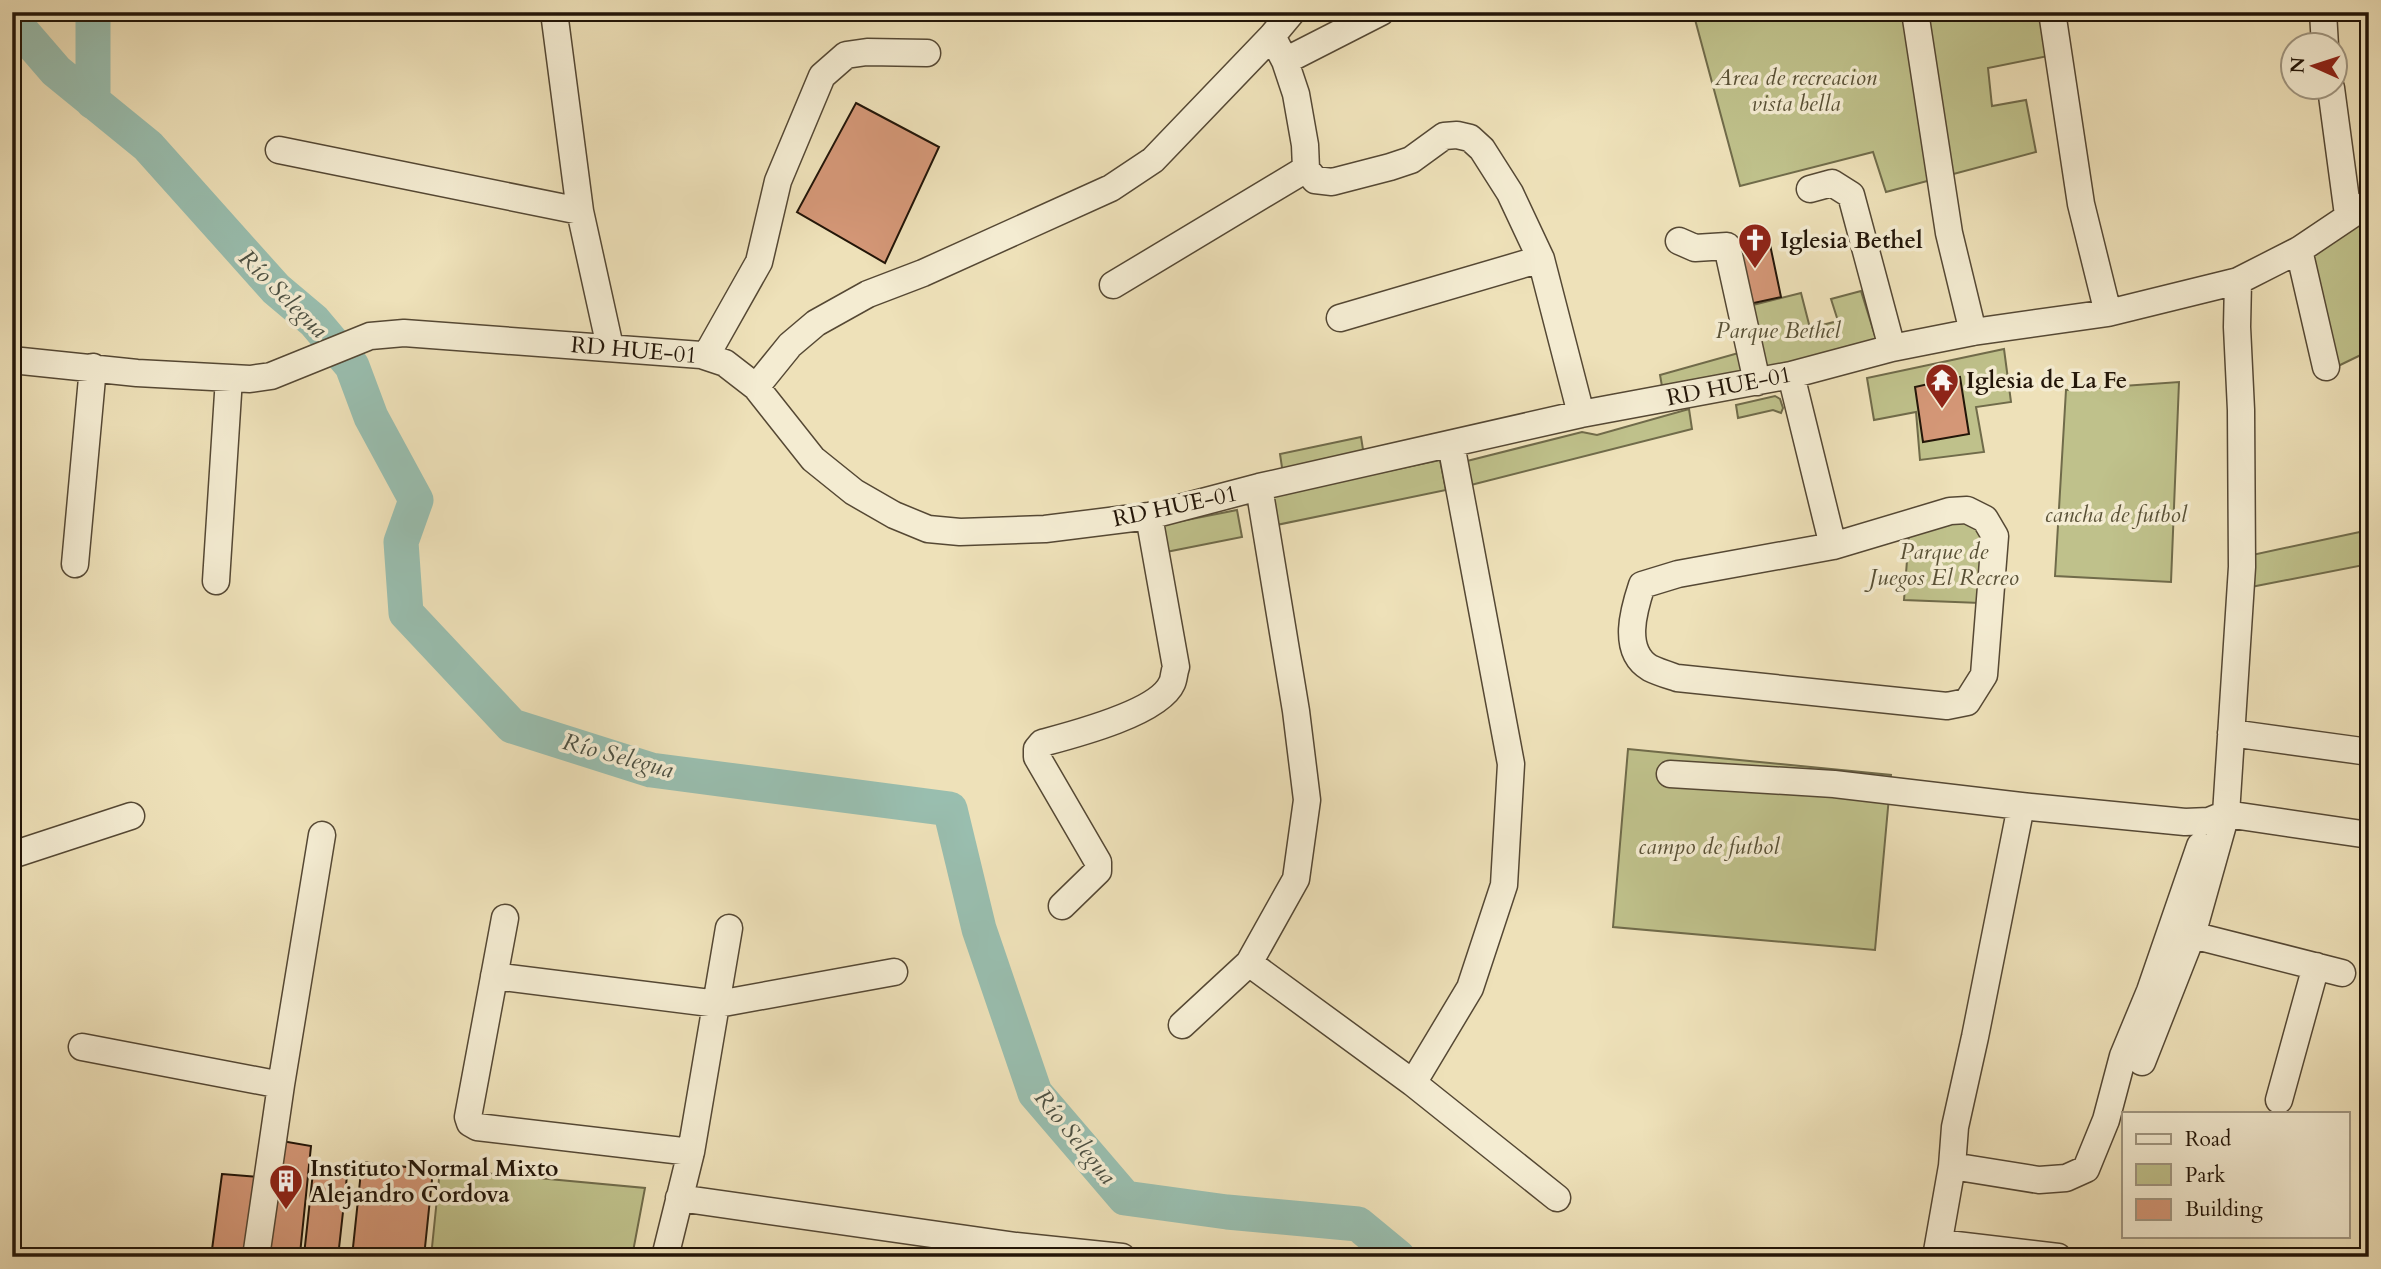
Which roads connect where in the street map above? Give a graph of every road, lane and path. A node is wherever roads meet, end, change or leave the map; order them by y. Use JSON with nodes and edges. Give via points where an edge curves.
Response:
{"nodes":[{"id":1,"x":554,"y":12,"type":"edge"},
{"id":2,"x":1292,"y":12,"type":"edge"},
{"id":3,"x":1381,"y":12,"type":"edge"},
{"id":4,"x":1916,"y":12,"type":"edge"},
{"id":5,"x":2052,"y":12,"type":"edge"},
{"id":6,"x":2323,"y":12,"type":"edge"},
{"id":7,"x":2324,"y":32,"type":"edge"},
{"id":8,"x":1272,"y":36,"type":"junction"},
{"id":9,"x":927,"y":53,"type":"dead end"},
{"id":10,"x":1285,"y":61,"type":"junction"},
{"id":11,"x":2334,"y":102,"type":"edge"},
{"id":12,"x":279,"y":150,"type":"dead end"},
{"id":13,"x":1306,"y":169,"type":"junction"},
{"id":14,"x":1810,"y":188,"type":"dead end"},
{"id":15,"x":2359,"y":209,"type":"edge"},
{"id":16,"x":580,"y":211,"type":"junction"},
{"id":17,"x":1679,"y":241,"type":"dead end"},
{"id":18,"x":2299,"y":250,"type":"junction"},
{"id":19,"x":1541,"y":259,"type":"junction"},
{"id":20,"x":2238,"y":281,"type":"junction"},
{"id":21,"x":1113,"y":285,"type":"dead end"},
{"id":22,"x":2108,"y":313,"type":"junction"},
{"id":23,"x":1340,"y":318,"type":"dead end"},
{"id":24,"x":1973,"y":332,"type":"junction"},
{"id":25,"x":610,"y":347,"type":"junction"},
{"id":26,"x":1892,"y":348,"type":"junction"},
{"id":27,"x":706,"y":356,"type":"junction"},
{"id":28,"x":12,"y":360,"type":"edge"},
{"id":29,"x":93,"y":367,"type":"junction"},
{"id":30,"x":2326,"y":367,"type":"dead end"},
{"id":31,"x":1791,"y":375,"type":"junction"},
{"id":32,"x":229,"y":379,"type":"junction"},
{"id":33,"x":1757,"y":382,"type":"junction"},
{"id":34,"x":756,"y":387,"type":"junction"},
{"id":35,"x":1581,"y":414,"type":"junction"},
{"id":36,"x":1451,"y":444,"type":"junction"},
{"id":37,"x":1259,"y":487,"type":"junction"},
{"id":38,"x":1149,"y":516,"type":"junction"},
{"id":39,"x":1833,"y":546,"type":"junction"},
{"id":40,"x":75,"y":564,"type":"dead end"},
{"id":41,"x":216,"y":581,"type":"dead end"},
{"id":42,"x":2231,"y":733,"type":"junction"},
{"id":43,"x":2369,"y":752,"type":"edge"},
{"id":44,"x":1671,"y":774,"type":"dead end"},
{"id":45,"x":2021,"y":806,"type":"junction"},
{"id":46,"x":131,"y":816,"type":"dead end"},
{"id":47,"x":2218,"y":817,"type":"junction"},
{"id":48,"x":322,"y":835,"type":"dead end"},
{"id":49,"x":2369,"y":835,"type":"edge"},
{"id":50,"x":12,"y":855,"type":"edge"},
{"id":51,"x":1062,"y":906,"type":"dead end"},
{"id":52,"x":505,"y":918,"type":"dead end"},
{"id":53,"x":729,"y":928,"type":"dead end"},
{"id":54,"x":2192,"y":935,"type":"junction"},
{"id":55,"x":1249,"y":963,"type":"junction"},
{"id":56,"x":2316,"y":966,"type":"junction"},
{"id":57,"x":894,"y":972,"type":"dead end"},
{"id":58,"x":2342,"y":973,"type":"dead end"},
{"id":59,"x":494,"y":976,"type":"junction"},
{"id":60,"x":718,"y":1004,"type":"junction"},
{"id":61,"x":1182,"y":1025,"type":"dead end"},
{"id":62,"x":82,"y":1047,"type":"dead end"},
{"id":63,"x":2142,"y":1062,"type":"dead end"},
{"id":64,"x":1413,"y":1083,"type":"junction"},
{"id":65,"x":281,"y":1085,"type":"junction"},
{"id":66,"x":2279,"y":1100,"type":"dead end"},
{"id":67,"x":691,"y":1152,"type":"junction"},
{"id":68,"x":1952,"y":1166,"type":"junction"},
{"id":69,"x":679,"y":1198,"type":"junction"},
{"id":70,"x":1557,"y":1198,"type":"dead end"},
{"id":71,"x":1938,"y":1250,"type":"edge"},
{"id":72,"x":256,"y":1257,"type":"edge"},
{"id":73,"x":666,"y":1257,"type":"edge"},
{"id":74,"x":1122,"y":1257,"type":"edge"},
{"id":75,"x":2059,"y":1257,"type":"edge"}],
"edges":[{"from":1,"to":16,"type":"street"},
{"from":2,"to":8,"type":"street"},
{"from":3,"to":10,"type":"street"},
{"from":4,"to":24,"type":"street","via":[[1949,233]]},
{"from":5,"to":22,"type":"street","via":[[2081,204]]},
{"from":6,"to":7,"type":"street"},
{"from":8,"to":10,"type":"street"},
{"from":8,"to":34,"type":"street","via":[[1153,160],[1111,188],[869,294],[816,323],[790,345]]},
{"from":9,"to":27,"type":"street","via":[[846,55],[822,76],[778,181],[759,262]]},
{"from":10,"to":13,"type":"street","via":[[1296,94]]},
{"from":11,"to":15,"type":"street"},
{"from":12,"to":16,"type":"street"},
{"from":13,"to":19,"type":"street","via":[[1315,180],[1332,182],[1411,160],[1444,136],[1470,138],[1510,193]]},
{"from":13,"to":21,"type":"street"},
{"from":14,"to":26,"type":"street","via":[[1832,183],[1851,195]]},
{"from":15,"to":18,"type":"street","name":"RD HUE-01"},
{"from":16,"to":25,"type":"street"},
{"from":17,"to":33,"type":"street","via":[[1695,248],[1727,246]]},
{"from":18,"to":20,"type":"street","name":"RD HUE-01"},
{"from":18,"to":30,"type":"street"},
{"from":19,"to":23,"type":"street"},
{"from":19,"to":35,"type":"street"},
{"from":20,"to":22,"type":"street","name":"RD HUE-01"},
{"from":20,"to":42,"type":"street","via":[[2242,567]]},
{"from":22,"to":24,"type":"street","name":"RD HUE-01"},
{"from":24,"to":26,"type":"street","name":"RD HUE-01"},
{"from":25,"to":27,"type":"street","name":"RD HUE-01"},
{"from":25,"to":32,"type":"street","name":"RD HUE-01","via":[[404,333],[370,336],[271,376]]},
{"from":26,"to":31,"type":"street","name":"RD HUE-01"},
{"from":27,"to":34,"type":"street","name":"RD HUE-01","via":[[725,363]]},
{"from":28,"to":29,"type":"street","name":"RD HUE-01"},
{"from":29,"to":32,"type":"street","name":"RD HUE-01"},
{"from":29,"to":40,"type":"street"},
{"from":31,"to":33,"type":"street","name":"RD HUE-01"},
{"from":31,"to":39,"type":"street"},
{"from":32,"to":41,"type":"street"},
{"from":33,"to":35,"type":"street","name":"RD HUE-01"},
{"from":34,"to":38,"type":"street","name":"RD HUE-01","via":[[813,459],[855,492],[928,529],[1045,529]]},
{"from":35,"to":36,"type":"street","name":"RD HUE-01"},
{"from":36,"to":37,"type":"street","name":"RD HUE-01"},
{"from":36,"to":64,"type":"street","via":[[1511,764],[1504,885],[1470,988]]},
{"from":37,"to":38,"type":"street","name":"RD HUE-01"},
{"from":37,"to":55,"type":"street","via":[[1307,800],[1296,879]]},
{"from":38,"to":51,"type":"street","via":[[1176,667],[1171,685],[1160,697],[1113,722],[1042,743],[1037,749],[1037,757],[1098,862],[1098,871]]},
{"from":39,"to":39,"type":"street","via":[[1678,574],[1642,585],[1632,616],[1634,650],[1648,666],[1677,678],[1947,706],[1967,702],[1984,676],[1995,536],[1985,519],[1967,510],[1950,511]]},
{"from":42,"to":43,"type":"street"},
{"from":42,"to":47,"type":"street"},
{"from":44,"to":45,"type":"street","via":[[1834,784]]},
{"from":45,"to":47,"type":"street","via":[[2185,822]]},
{"from":45,"to":68,"type":"street","via":[[1955,1127]]},
{"from":46,"to":50,"type":"street"},
{"from":47,"to":49,"type":"street"},
{"from":47,"to":54,"type":"street"},
{"from":47,"to":68,"type":"street","via":[[2123,1055],[2106,1120],[2086,1169],[2066,1178],[2039,1180]]},
{"from":48,"to":65,"type":"street"},
{"from":52,"to":59,"type":"street"},
{"from":53,"to":60,"type":"street"},
{"from":54,"to":56,"type":"street"},
{"from":54,"to":63,"type":"street"},
{"from":55,"to":61,"type":"street"},
{"from":55,"to":64,"type":"street"},
{"from":56,"to":58,"type":"street"},
{"from":56,"to":66,"type":"street"},
{"from":57,"to":60,"type":"street"},
{"from":59,"to":60,"type":"street"},
{"from":59,"to":67,"type":"street","via":[[470,1123]]},
{"from":60,"to":67,"type":"street"},
{"from":62,"to":65,"type":"street"},
{"from":64,"to":70,"type":"street"},
{"from":65,"to":72,"type":"street"},
{"from":67,"to":69,"type":"street"},
{"from":68,"to":71,"type":"street"},
{"from":69,"to":73,"type":"street"},
{"from":69,"to":74,"type":"street"},
{"from":71,"to":75,"type":"street"}]}
